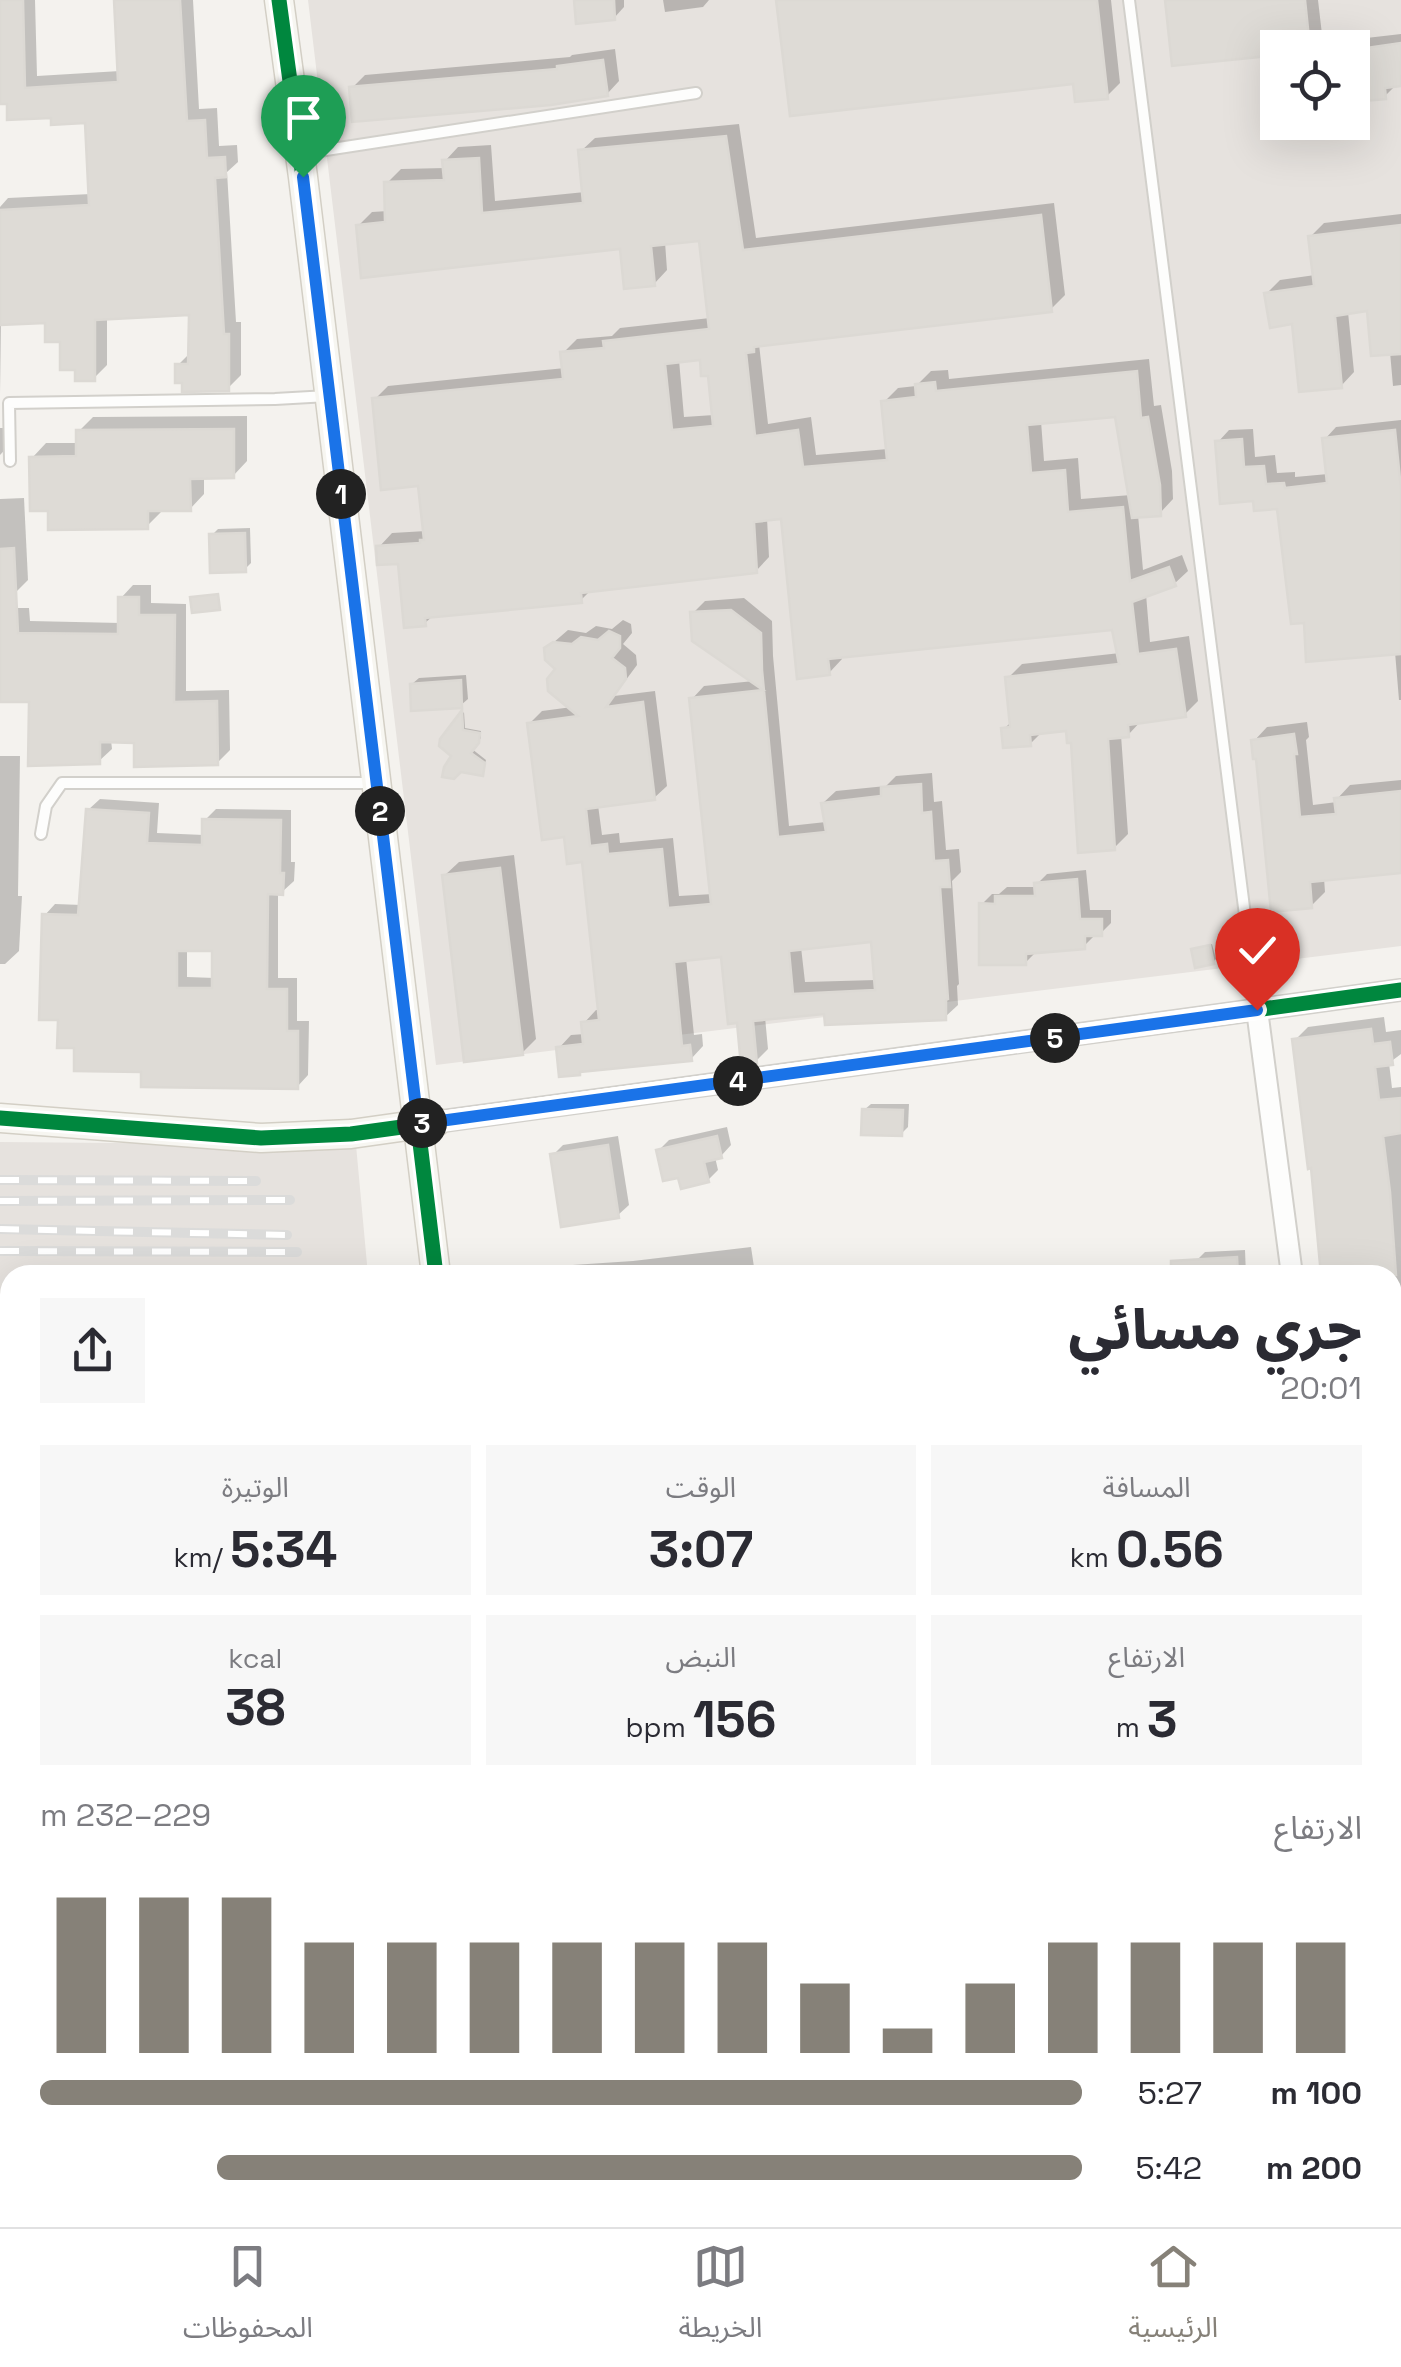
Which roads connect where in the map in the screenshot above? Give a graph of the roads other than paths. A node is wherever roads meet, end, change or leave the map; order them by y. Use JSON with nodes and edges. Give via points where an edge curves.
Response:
{"nodes":[{"id":1,"x":279,"y":0,"type":"edge"},
{"id":2,"x":1129,"y":0,"type":"edge"},
{"id":3,"x":696,"y":93,"type":"dead end"},
{"id":4,"x":299,"y":154,"type":"junction"},
{"id":5,"x":329,"y":396,"type":"junction"},
{"id":6,"x":10,"y":461,"type":"dead end"},
{"id":7,"x":376,"y":783,"type":"junction"},
{"id":8,"x":41,"y":834,"type":"dead end"},
{"id":9,"x":1401,"y":990,"type":"edge"},
{"id":10,"x":1257,"y":1010,"type":"junction"},
{"id":11,"x":0,"y":1118,"type":"edge"},
{"id":12,"x":427,"y":1123,"type":"junction"},
{"id":13,"x":435,"y":1265,"type":"edge"},
{"id":14,"x":1291,"y":1265,"type":"edge"}],
"edges":[{"from":1,"to":4,"type":"street"},
{"from":2,"to":10,"type":"lane"},
{"from":3,"to":4,"type":"lane"},
{"from":4,"to":5,"type":"street"},
{"from":5,"to":6,"type":"lane","via":[[8,403]]},
{"from":5,"to":7,"type":"street"},
{"from":7,"to":8,"type":"lane","via":[[62,783],[46,806]]},
{"from":7,"to":12,"type":"street"},
{"from":9,"to":10,"type":"street"},
{"from":10,"to":12,"type":"street"},
{"from":10,"to":14,"type":"street"},
{"from":11,"to":12,"type":"street","via":[[261,1138]]},
{"from":12,"to":13,"type":"street"}]}
